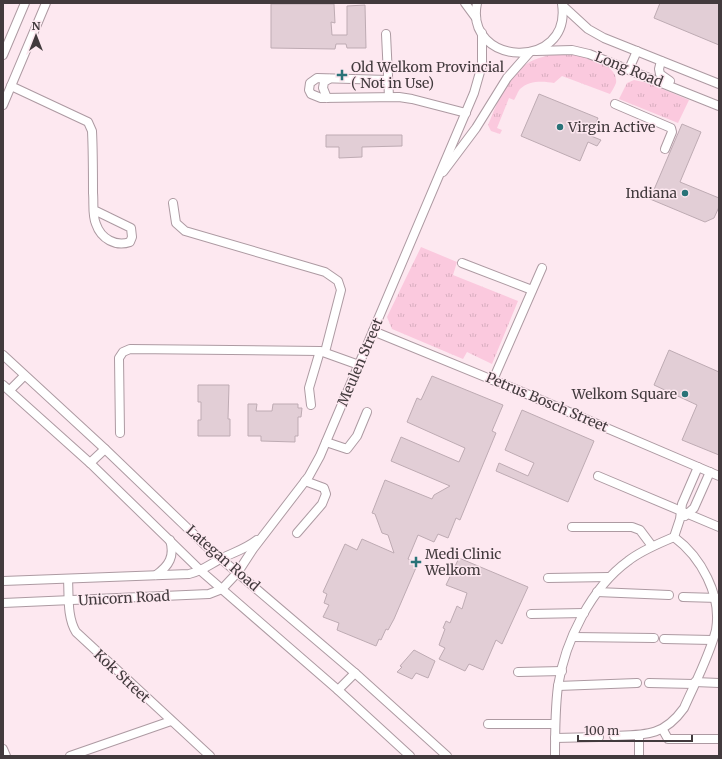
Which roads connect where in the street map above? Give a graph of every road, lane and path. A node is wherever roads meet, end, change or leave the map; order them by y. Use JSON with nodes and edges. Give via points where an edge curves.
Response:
{"nodes":[{"id":1,"x":25,"y":3,"type":"edge"},
{"id":2,"x":46,"y":3,"type":"edge"},
{"id":3,"x":465,"y":3,"type":"edge"},
{"id":4,"x":477,"y":3,"type":"edge"},
{"id":5,"x":562,"y":4,"type":"edge"},
{"id":6,"x":477,"y":18,"type":"junction"},
{"id":7,"x":482,"y":33,"type":"junction"},
{"id":8,"x":386,"y":34,"type":"dead end"},
{"id":9,"x":637,"y":51,"type":"junction"},
{"id":10,"x":532,"y":52,"type":"junction"},
{"id":11,"x":3,"y":55,"type":"edge"},
{"id":12,"x":662,"y":61,"type":"junction"},
{"id":13,"x":629,"y":69,"type":"junction"},
{"id":14,"x":328,"y":79,"type":"junction"},
{"id":15,"x":388,"y":80,"type":"junction"},
{"id":16,"x":719,"y":84,"type":"edge"},
{"id":17,"x":11,"y":86,"type":"junction"},
{"id":18,"x":389,"y":97,"type":"junction"},
{"id":19,"x":327,"y":98,"type":"junction"},
{"id":20,"x":704,"y":100,"type":"junction"},
{"id":21,"x":615,"y":104,"type":"dead end"},
{"id":22,"x":3,"y":105,"type":"edge"},
{"id":23,"x":719,"y":106,"type":"edge"},
{"id":24,"x":464,"y":117,"type":"junction"},
{"id":25,"x":476,"y":128,"type":"junction"},
{"id":26,"x":665,"y":149,"type":"dead end"},
{"id":27,"x":440,"y":177,"type":"junction"},
{"id":28,"x":173,"y":203,"type":"dead end"},
{"id":29,"x":94,"y":210,"type":"junction"},
{"id":30,"x":462,"y":263,"type":"dead end"},
{"id":31,"x":542,"y":268,"type":"dead end"},
{"id":32,"x":532,"y":290,"type":"junction"},
{"id":33,"x":373,"y":331,"type":"junction"},
{"id":34,"x":323,"y":352,"type":"junction"},
{"id":35,"x":3,"y":355,"type":"edge"},
{"id":36,"x":359,"y":365,"type":"junction"},
{"id":37,"x":24,"y":376,"type":"junction"},
{"id":38,"x":493,"y":380,"type":"junction"},
{"id":39,"x":3,"y":385,"type":"edge"},
{"id":40,"x":10,"y":390,"type":"junction"},
{"id":41,"x":311,"y":405,"type":"dead end"},
{"id":42,"x":367,"y":412,"type":"dead end"},
{"id":43,"x":120,"y":433,"type":"dead end"},
{"id":44,"x":326,"y":442,"type":"junction"},
{"id":45,"x":106,"y":449,"type":"junction"},
{"id":46,"x":90,"y":463,"type":"junction"},
{"id":47,"x":698,"y":467,"type":"junction"},
{"id":48,"x":710,"y":472,"type":"junction"},
{"id":49,"x":598,"y":476,"type":"dead end"},
{"id":50,"x":719,"y":476,"type":"edge"},
{"id":51,"x":305,"y":481,"type":"junction"},
{"id":52,"x":685,"y":512,"type":"junction"},
{"id":53,"x":572,"y":527,"type":"dead end"},
{"id":54,"x":719,"y":527,"type":"edge"},
{"id":55,"x":297,"y":533,"type":"dead end"},
{"id":56,"x":263,"y":536,"type":"junction"},
{"id":57,"x":674,"y":537,"type":"junction"},
{"id":58,"x":170,"y":539,"type":"junction"},
{"id":59,"x":652,"y":546,"type":"junction"},
{"id":60,"x":221,"y":558,"type":"junction"},
{"id":61,"x":201,"y":571,"type":"junction"},
{"id":62,"x":238,"y":572,"type":"junction"},
{"id":63,"x":155,"y":575,"type":"junction"},
{"id":64,"x":548,"y":578,"type":"dead end"},
{"id":65,"x":609,"y":578,"type":"junction"},
{"id":66,"x":68,"y":579,"type":"junction"},
{"id":67,"x":3,"y":581,"type":"edge"},
{"id":68,"x":222,"y":589,"type":"junction"},
{"id":69,"x":597,"y":592,"type":"junction"},
{"id":70,"x":669,"y":595,"type":"dead end"},
{"id":71,"x":682,"y":597,"type":"dead end"},
{"id":72,"x":717,"y":598,"type":"edge"},
{"id":73,"x":69,"y":600,"type":"junction"},
{"id":74,"x":3,"y":603,"type":"edge"},
{"id":75,"x":584,"y":613,"type":"junction"},
{"id":76,"x":530,"y":614,"type":"dead end"},
{"id":77,"x":718,"y":629,"type":"edge"},
{"id":78,"x":573,"y":637,"type":"junction"},
{"id":79,"x":654,"y":638,"type":"dead end"},
{"id":80,"x":664,"y":639,"type":"dead end"},
{"id":81,"x":712,"y":640,"type":"junction"},
{"id":82,"x":562,"y":671,"type":"junction"},
{"id":83,"x":518,"y":672,"type":"dead end"},
{"id":84,"x":355,"y":673,"type":"junction"},
{"id":85,"x":637,"y":683,"type":"dead end"},
{"id":86,"x":649,"y":683,"type":"dead end"},
{"id":87,"x":695,"y":683,"type":"junction"},
{"id":88,"x":719,"y":683,"type":"edge"},
{"id":89,"x":558,"y":686,"type":"junction"},
{"id":90,"x":338,"y":690,"type":"junction"},
{"id":91,"x":170,"y":721,"type":"junction"},
{"id":92,"x":488,"y":724,"type":"dead end"},
{"id":93,"x":555,"y":724,"type":"junction"},
{"id":94,"x":663,"y":730,"type":"junction"},
{"id":95,"x":639,"y":735,"type":"junction"},
{"id":96,"x":614,"y":736,"type":"dead end"},
{"id":97,"x":599,"y":737,"type":"dead end"},
{"id":98,"x":555,"y":738,"type":"junction"},
{"id":99,"x":719,"y":739,"type":"edge"},
{"id":100,"x":3,"y":749,"type":"edge"},
{"id":101,"x":6,"y":756,"type":"edge"},
{"id":102,"x":70,"y":756,"type":"edge"},
{"id":103,"x":210,"y":756,"type":"edge"},
{"id":104,"x":410,"y":756,"type":"edge"},
{"id":105,"x":448,"y":756,"type":"edge"},
{"id":106,"x":555,"y":756,"type":"edge"},
{"id":107,"x":638,"y":756,"type":"edge"}],
"edges":[{"from":1,"to":11,"type":"street"},
{"from":2,"to":17,"type":"street"},
{"from":3,"to":6,"type":"street"},
{"from":4,"to":6,"type":"street"},
{"from":5,"to":9,"type":"street","name":"Long Road","via":[[588,28],[604,38]]},
{"from":5,"to":10,"type":"street","name":"Meulen Street","via":[[562,22],[555,36]]},
{"from":6,"to":7,"type":"street"},
{"from":7,"to":10,"type":"street","name":"Long Road","via":[[502,50],[514,53]]},
{"from":7,"to":24,"type":"street","name":"Meulen Street","via":[[482,65]]},
{"from":8,"to":15,"type":"street"},
{"from":9,"to":12,"type":"street","name":"Long Road"},
{"from":9,"to":13,"type":"street"},
{"from":10,"to":13,"type":"street","name":"Long Road","via":[[572,50]]},
{"from":10,"to":25,"type":"street","name":"Meulen Street","via":[[507,78]]},
{"from":12,"to":16,"type":"street","name":"Long Road"},
{"from":12,"to":20,"type":"street","via":[[659,71],[662,76],[695,92]]},
{"from":13,"to":20,"type":"street","name":"Long Road"},
{"from":14,"to":15,"type":"street"},
{"from":14,"to":19,"type":"street","via":[[324,82],[323,88]]},
{"from":14,"to":19,"type":"street","via":[[312,80],[309,86],[311,94]]},
{"from":15,"to":18,"type":"street"},
{"from":17,"to":22,"type":"street"},
{"from":17,"to":29,"type":"street","via":[[88,122],[92,131]]},
{"from":18,"to":19,"type":"street"},
{"from":18,"to":24,"type":"street","via":[[412,99]]},
{"from":20,"to":23,"type":"street","name":"Long Road"},
{"from":21,"to":26,"type":"street","via":[[671,128],[672,132]]},
{"from":24,"to":25,"type":"street"},
{"from":24,"to":27,"type":"street","name":"Meulen Street"},
{"from":25,"to":27,"type":"street","name":"Meulen Street"},
{"from":27,"to":33,"type":"street","name":"Meulen Street"},
{"from":28,"to":34,"type":"street","via":[[176,222],[185,231],[326,272],[338,281],[341,290]]},
{"from":29,"to":29,"type":"street","via":[[131,228],[130,242],[111,242],[103,235],[96,224]]},
{"from":30,"to":32,"type":"street"},
{"from":31,"to":32,"type":"street"},
{"from":32,"to":38,"type":"street"},
{"from":33,"to":36,"type":"street","name":"Meulen Street"},
{"from":33,"to":38,"type":"street","name":"Petrus Bosch Street"},
{"from":34,"to":36,"type":"street"},
{"from":34,"to":41,"type":"street","via":[[309,388]]},
{"from":34,"to":43,"type":"street","via":[[130,349],[123,352],[119,358]]},
{"from":35,"to":37,"type":"street","name":"Lategan Road"},
{"from":36,"to":44,"type":"street","name":"Meulen Street"},
{"from":37,"to":40,"type":"street"},
{"from":37,"to":45,"type":"street","name":"Lategan Road"},
{"from":38,"to":47,"type":"street","name":"Petrus Bosch Street"},
{"from":39,"to":40,"type":"street","name":"Lategan Road"},
{"from":40,"to":46,"type":"street","name":"Lategan Road"},
{"from":42,"to":44,"type":"street","via":[[347,449]]},
{"from":44,"to":51,"type":"street","name":"Meulen Street"},
{"from":45,"to":46,"type":"street"},
{"from":45,"to":60,"type":"street","name":"Lategan Road"},
{"from":46,"to":58,"type":"street","name":"Lategan Road"},
{"from":47,"to":48,"type":"street","name":"Petrus Bosch Street"},
{"from":47,"to":52,"type":"street","via":[[687,490]]},
{"from":48,"to":50,"type":"street","name":"Petrus Bosch Street"},
{"from":48,"to":52,"type":"street","via":[[694,508]]},
{"from":49,"to":52,"type":"street"},
{"from":51,"to":55,"type":"street","via":[[324,488],[326,494],[322,504]]},
{"from":51,"to":56,"type":"street","name":"Meulen Street"},
{"from":52,"to":54,"type":"street"},
{"from":52,"to":57,"type":"street"},
{"from":53,"to":59,"type":"street","via":[[632,527],[640,530]]},
{"from":56,"to":60,"type":"street","name":"Meulen Street","via":[[238,552]]},
{"from":56,"to":62,"type":"street","name":"Meulen Street"},
{"from":57,"to":59,"type":"street"},
{"from":57,"to":72,"type":"street","via":[[692,553],[702,567]]},
{"from":58,"to":61,"type":"street","name":"Lategan Road"},
{"from":58,"to":63,"type":"street","via":[[171,559],[165,569]]},
{"from":59,"to":65,"type":"street","via":[[628,561]]},
{"from":60,"to":61,"type":"street","name":"Unicorn Road"},
{"from":60,"to":62,"type":"street","name":"Lategan Road"},
{"from":61,"to":63,"type":"street","name":"Unicorn Road"},
{"from":61,"to":68,"type":"street","name":"Lategan Road"},
{"from":62,"to":68,"type":"street"},
{"from":62,"to":84,"type":"street","name":"Lategan Road"},
{"from":63,"to":66,"type":"street","name":"Unicorn Road"},
{"from":64,"to":65,"type":"street"},
{"from":65,"to":69,"type":"street"},
{"from":66,"to":67,"type":"street","name":"Unicorn Road"},
{"from":66,"to":73,"type":"street","name":"Kok Street"},
{"from":68,"to":73,"type":"street","name":"Unicorn Road","via":[[209,594]]},
{"from":68,"to":90,"type":"street","name":"Lategan Road"},
{"from":69,"to":70,"type":"street"},
{"from":69,"to":75,"type":"street"},
{"from":71,"to":72,"type":"street"},
{"from":72,"to":77,"type":"street"},
{"from":73,"to":74,"type":"street","name":"Unicorn Road"},
{"from":73,"to":91,"type":"street","name":"Kok Street","via":[[71,624],[76,632]]},
{"from":75,"to":76,"type":"street"},
{"from":75,"to":78,"type":"street"},
{"from":77,"to":81,"type":"street"},
{"from":78,"to":79,"type":"street"},
{"from":78,"to":82,"type":"street"},
{"from":80,"to":81,"type":"street"},
{"from":81,"to":87,"type":"street"},
{"from":82,"to":83,"type":"street"},
{"from":82,"to":89,"type":"street"},
{"from":84,"to":90,"type":"street"},
{"from":84,"to":105,"type":"street","name":"Lategan Road"},
{"from":85,"to":89,"type":"street"},
{"from":86,"to":87,"type":"street"},
{"from":87,"to":88,"type":"street"},
{"from":87,"to":94,"type":"street","via":[[684,708]]},
{"from":89,"to":93,"type":"street"},
{"from":90,"to":104,"type":"street","name":"Lategan Road"},
{"from":91,"to":102,"type":"street"},
{"from":91,"to":103,"type":"street","name":"Kok Street"},
{"from":92,"to":93,"type":"street"},
{"from":93,"to":98,"type":"street"},
{"from":94,"to":95,"type":"street"},
{"from":94,"to":99,"type":"street","via":[[668,739]]},
{"from":95,"to":96,"type":"street"},
{"from":95,"to":107,"type":"street"},
{"from":97,"to":98,"type":"street"},
{"from":98,"to":106,"type":"street"},
{"from":100,"to":101,"type":"street"}]}
